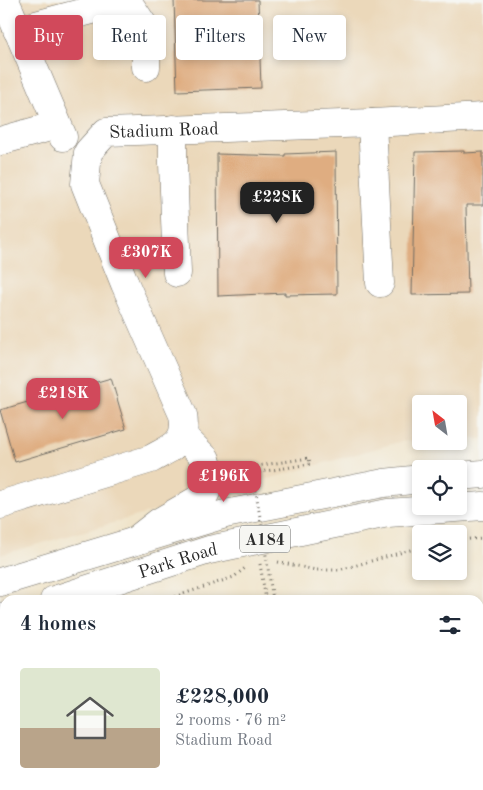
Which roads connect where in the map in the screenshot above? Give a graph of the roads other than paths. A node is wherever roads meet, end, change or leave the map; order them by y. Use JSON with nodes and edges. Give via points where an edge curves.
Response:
{"nodes":[{"id":1,"x":5,"y":0,"type":"edge"},
{"id":2,"x":74,"y":15,"type":"edge"},
{"id":3,"x":15,"y":23,"type":"edge"},
{"id":4,"x":30,"y":60,"type":"edge"},
{"id":5,"x":146,"y":67,"type":"dead end"},
{"id":6,"x":483,"y":117,"type":"edge"},
{"id":7,"x":372,"y":122,"type":"junction"},
{"id":8,"x":173,"y":129,"type":"junction"},
{"id":9,"x":0,"y":141,"type":"edge"},
{"id":10,"x":177,"y":272,"type":"dead end"},
{"id":11,"x":380,"y":283,"type":"dead end"},
{"id":12,"x":183,"y":436,"type":"junction"},
{"id":13,"x":483,"y":474,"type":"edge"},
{"id":14,"x":467,"y":475,"type":"edge"},
{"id":15,"x":412,"y":481,"type":"edge"},
{"id":16,"x":0,"y":505,"type":"edge"},
{"id":17,"x":483,"y":506,"type":"edge"},
{"id":18,"x":135,"y":541,"type":"junction"},
{"id":19,"x":0,"y":582,"type":"edge"},
{"id":20,"x":70,"y":595,"type":"edge"}],
"edges":[{"from":1,"to":3,"type":"main road"},
{"from":2,"to":5,"type":"main road","via":[[111,5],[132,8],[146,29]]},
{"from":4,"to":9,"type":"main road","via":[[60,131]]},
{"from":6,"to":7,"type":"main road","name":"Stadium Road"},
{"from":7,"to":8,"type":"main road","name":"Stadium Road"},
{"from":7,"to":11,"type":"main road"},
{"from":8,"to":10,"type":"main road"},
{"from":8,"to":12,"type":"main road","name":"Stadium Road","via":[[106,132],[88,152],[85,184],[183,415]]},
{"from":12,"to":16,"type":"main road","via":[[172,448],[151,460]]},
{"from":12,"to":18,"type":"main road","via":[[206,460],[212,480],[204,496],[159,522]]},
{"from":13,"to":14,"type":"main road"},
{"from":15,"to":18,"type":"main road","name":"Park Road","number":"A184","via":[[384,483],[225,514]]},
{"from":17,"to":20,"type":"main road","name":"Park Road","number":"A184","via":[[388,513],[209,550]]},
{"from":18,"to":19,"type":"main road","name":"Park Road","number":"A184"}]}
